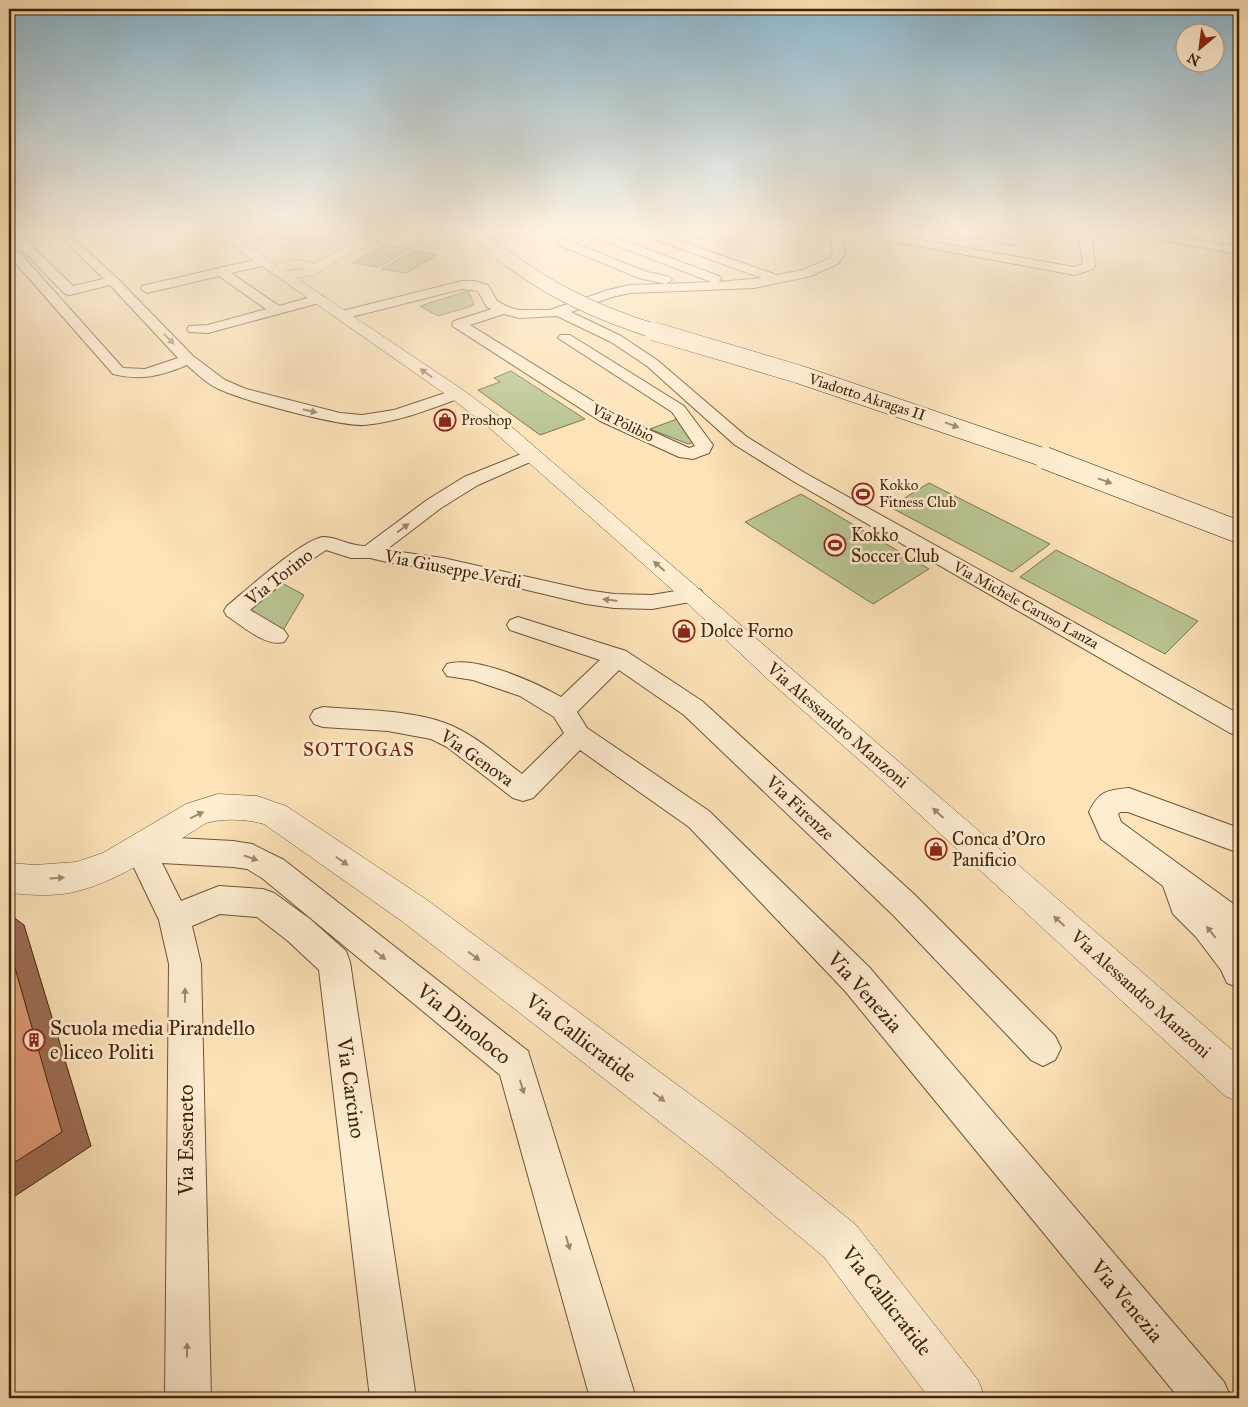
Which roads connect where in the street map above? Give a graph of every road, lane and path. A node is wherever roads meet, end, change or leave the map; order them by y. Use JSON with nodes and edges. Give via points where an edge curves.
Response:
{"nodes":[{"id":1,"x":52,"y":297,"type":"edge"},
{"id":2,"x":128,"y":297,"type":"edge"},
{"id":3,"x":257,"y":297,"type":"edge"},
{"id":4,"x":308,"y":297,"type":"edge"},
{"id":5,"x":315,"y":297,"type":"edge"},
{"id":6,"x":419,"y":297,"type":"edge"},
{"id":7,"x":488,"y":297,"type":"edge"},
{"id":8,"x":565,"y":297,"type":"edge"},
{"id":9,"x":596,"y":297,"type":"edge"},
{"id":10,"x":601,"y":297,"type":"edge"},
{"id":11,"x":276,"y":310,"type":"junction"},
{"id":12,"x":503,"y":310,"type":"junction"},
{"id":13,"x":559,"y":312,"type":"junction"},
{"id":14,"x":343,"y":315,"type":"junction"},
{"id":15,"x":194,"y":329,"type":"dead end"},
{"id":16,"x":565,"y":338,"type":"dead end"},
{"id":17,"x":188,"y":359,"type":"junction"},
{"id":18,"x":652,"y":363,"type":"junction"},
{"id":19,"x":620,"y":371,"type":"junction"},
{"id":20,"x":457,"y":394,"type":"junction"},
{"id":21,"x":531,"y":455,"type":"junction"},
{"id":22,"x":1179,"y":491,"type":"dead end"},
{"id":23,"x":1239,"y":532,"type":"edge"},
{"id":24,"x":370,"y":552,"type":"junction"},
{"id":25,"x":693,"y":595,"type":"junction"},
{"id":26,"x":518,"y":625,"type":"dead end"},
{"id":27,"x":276,"y":636,"type":"dead end"},
{"id":28,"x":618,"y":657,"type":"junction"},
{"id":29,"x":455,"y":670,"type":"dead end"},
{"id":30,"x":323,"y":717,"type":"dead end"},
{"id":31,"x":570,"y":723,"type":"junction"},
{"id":32,"x":1239,"y":726,"type":"edge"},
{"id":33,"x":1239,"y":840,"type":"edge"},
{"id":34,"x":140,"y":849,"type":"junction"},
{"id":35,"x":1174,"y":877,"type":"junction"},
{"id":36,"x":9,"y":878,"type":"edge"},
{"id":37,"x":174,"y":919,"type":"junction"},
{"id":38,"x":1239,"y":926,"type":"edge"},
{"id":39,"x":1239,"y":972,"type":"edge"},
{"id":40,"x":1043,"y":1048,"type":"dead end"},
{"id":41,"x":1239,"y":1082,"type":"edge"},
{"id":42,"x":188,"y":1398,"type":"edge"},
{"id":43,"x":393,"y":1398,"type":"edge"},
{"id":44,"x":613,"y":1398,"type":"edge"},
{"id":45,"x":960,"y":1398,"type":"edge"},
{"id":46,"x":1208,"y":1398,"type":"edge"}],
"edges":[{"from":1,"to":17,"type":"street","via":[[118,371],[152,373]]},
{"from":2,"to":17,"type":"street","one_way":true},
{"from":3,"to":11,"type":"street"},
{"from":4,"to":11,"type":"street"},
{"from":5,"to":14,"type":"street","name":"Via Alessandro Manzoni"},
{"from":6,"to":14,"type":"street"},
{"from":7,"to":12,"type":"street","via":[[492,304]]},
{"from":8,"to":23,"type":"street","name":"Viadotto Akragas II","one_way":true,"bridge":true,"via":[[620,320],[936,419]]},
{"from":9,"to":22,"type":"street","name":"Viadotto Akragas II","via":[[631,311],[948,409]]},
{"from":10,"to":13,"type":"street"},
{"from":11,"to":15,"type":"street","via":[[208,329]]},
{"from":12,"to":13,"type":"street","via":[[529,315]]},
{"from":12,"to":19,"type":"street","name":"Via Polibio","via":[[459,324],[606,417],[684,453],[692,454],[703,449],[704,445],[678,409]]},
{"from":13,"to":18,"type":"street","name":"Via Michele Caruso Lanza","via":[[616,339]]},
{"from":20,"to":14,"type":"street","name":"Via Alessandro Manzoni","one_way":true},
{"from":16,"to":19,"type":"street","name":"Via Polibio"},
{"from":17,"to":20,"type":"street","one_way":true,"via":[[219,383],[240,392],[350,419],[391,416]]},
{"from":18,"to":19,"type":"street"},
{"from":18,"to":32,"type":"street","name":"Via Michele Caruso Lanza","via":[[749,446],[799,477]]},
{"from":20,"to":21,"type":"street","name":"Via Alessandro Manzoni"},
{"from":24,"to":21,"type":"street","name":"Via Giuseppe Verdi","one_way":true,"via":[[471,481]]},
{"from":25,"to":21,"type":"street","name":"Via Alessandro Manzoni","one_way":true},
{"from":25,"to":24,"type":"street","name":"Via Giuseppe Verdi","one_way":true,"via":[[652,602],[614,601]]},
{"from":24,"to":27,"type":"street","name":"Via Torino","via":[[351,552],[324,543],[298,559],[235,611]]},
{"from":41,"to":25,"type":"street","name":"Via Alessandro Manzoni","one_way":true},
{"from":26,"to":28,"type":"street","name":"Via Firenze"},
{"from":28,"to":31,"type":"street"},
{"from":28,"to":40,"type":"street","name":"Via Firenze","via":[[693,708],[904,905]]},
{"from":29,"to":31,"type":"street","name":"Via Venezia","via":[[475,672],[529,690]]},
{"from":30,"to":31,"type":"street","name":"Via Genova","via":[[388,721],[437,730],[456,740],[522,790]]},
{"from":31,"to":46,"type":"street","name":"Via Venezia","via":[[698,820],[857,979]]},
{"from":33,"to":35,"type":"street","via":[[1129,800],[1107,806],[1103,812],[1111,830]]},
{"from":36,"to":34,"type":"street","one_way":true,"via":[[76,877],[113,864]]},
{"from":34,"to":37,"type":"street","name":"Via Esseneto"},
{"from":34,"to":44,"type":"street","name":"Via Dinoloco","one_way":true,"via":[[233,854],[252,857],[273,869],[516,1064]]},
{"from":34,"to":45,"type":"street","name":"Via Callicratide","one_way":true,"via":[[197,813],[218,807],[257,808],[276,815],[415,911],[726,1147],[840,1240]]},
{"from":35,"to":38,"type":"street"},
{"from":39,"to":35,"type":"street","one_way":true,"via":[[1208,927],[1184,904]]},
{"from":42,"to":37,"type":"street","name":"Via Esseneto","one_way":true,"via":[[185,964]]},
{"from":37,"to":43,"type":"street","name":"Via Carcino","via":[[218,900],[263,903],[334,962]]}]}
